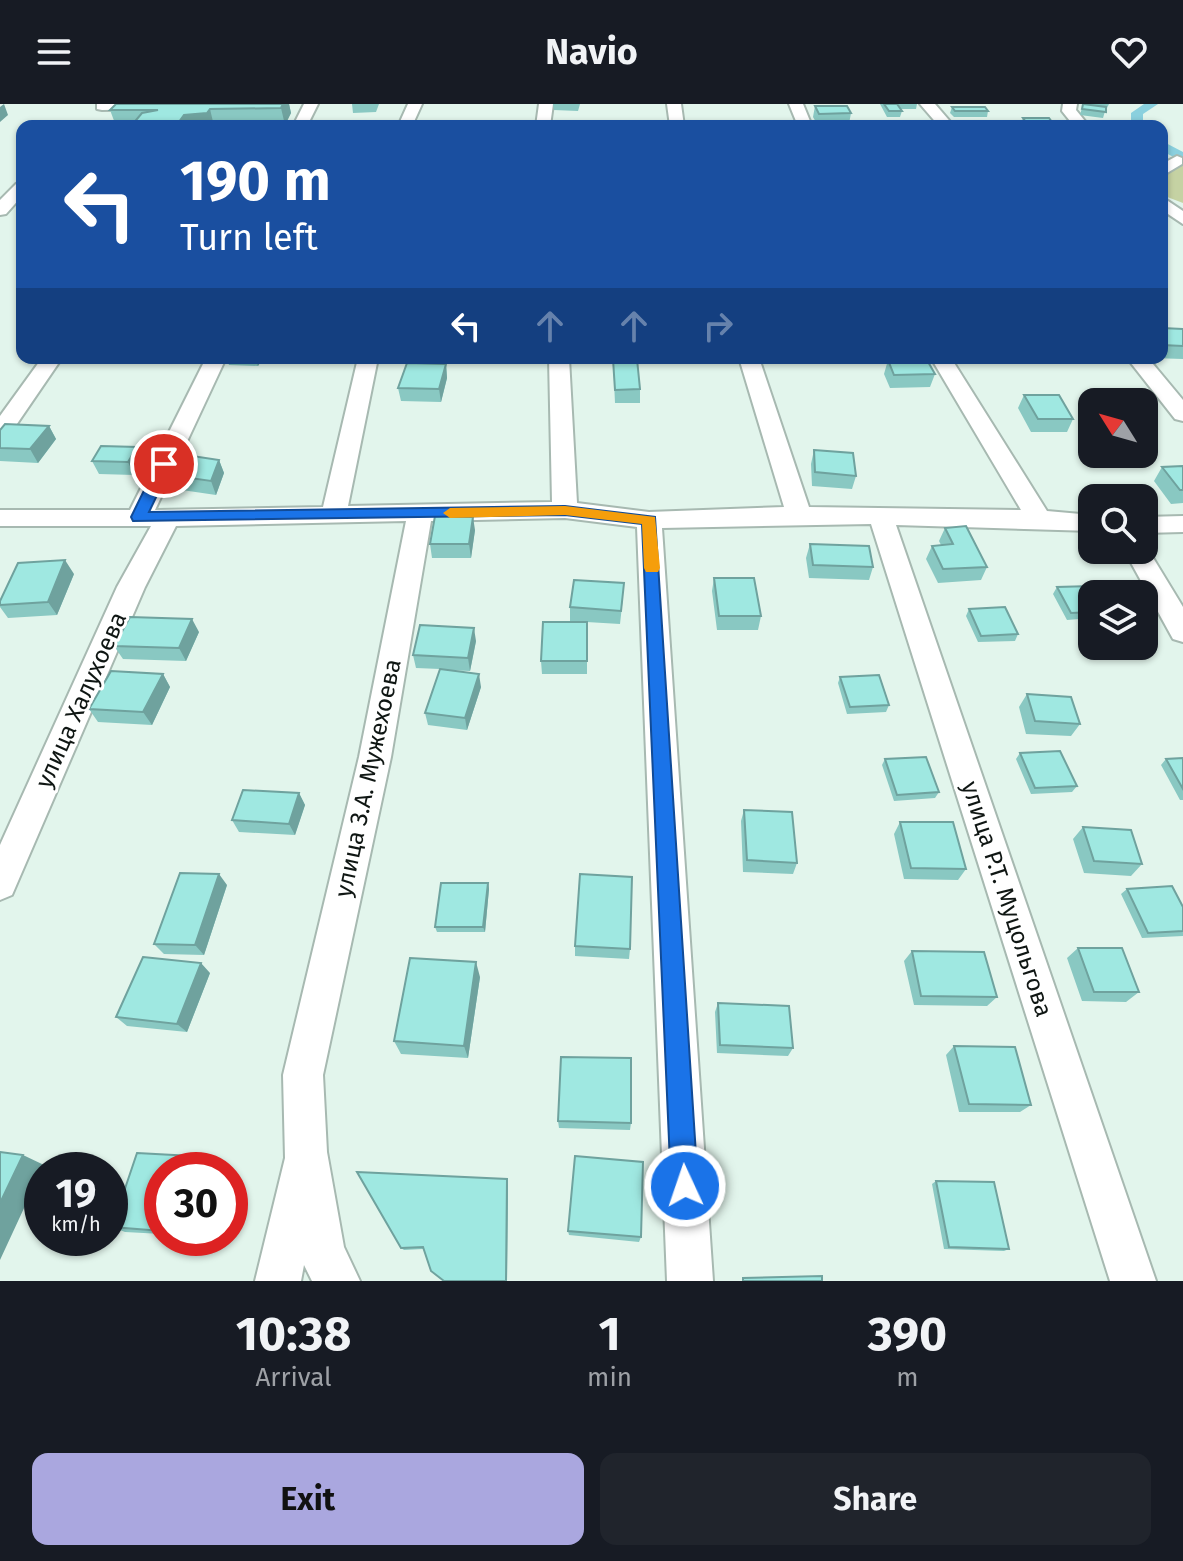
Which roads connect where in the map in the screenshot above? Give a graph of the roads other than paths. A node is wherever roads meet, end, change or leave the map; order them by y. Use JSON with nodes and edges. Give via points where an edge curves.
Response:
{"nodes":[{"id":1,"x":927,"y":104,"type":"edge"},
{"id":2,"x":130,"y":105,"type":"edge"},
{"id":3,"x":174,"y":105,"type":"edge"},
{"id":4,"x":99,"y":108,"type":"edge"},
{"id":5,"x":116,"y":120,"type":"edge"},
{"id":6,"x":942,"y":120,"type":"edge"},
{"id":7,"x":1177,"y":161,"type":"dead end"},
{"id":8,"x":1168,"y":167,"type":"edge"},
{"id":9,"x":16,"y":193,"type":"edge"},
{"id":10,"x":0,"y":210,"type":"edge"},
{"id":11,"x":48,"y":364,"type":"edge"},
{"id":12,"x":214,"y":364,"type":"edge"},
{"id":13,"x":367,"y":364,"type":"edge"},
{"id":14,"x":559,"y":364,"type":"edge"},
{"id":15,"x":751,"y":364,"type":"edge"},
{"id":16,"x":945,"y":364,"type":"edge"},
{"id":17,"x":1142,"y":364,"type":"edge"},
{"id":18,"x":1183,"y":414,"type":"edge"},
{"id":19,"x":0,"y":432,"type":"edge"},
{"id":20,"x":565,"y":510,"type":"junction"},
{"id":21,"x":420,"y":514,"type":"junction"},
{"id":22,"x":334,"y":515,"type":"junction"},
{"id":23,"x":799,"y":515,"type":"junction"},
{"id":24,"x":881,"y":517,"type":"junction"},
{"id":25,"x":0,"y":518,"type":"edge"},
{"id":26,"x":153,"y":518,"type":"junction"},
{"id":27,"x":1039,"y":519,"type":"junction"},
{"id":28,"x":649,"y":520,"type":"junction"},
{"id":29,"x":1078,"y":522,"type":"edge"},
{"id":30,"x":1183,"y":524,"type":"edge"},
{"id":31,"x":1158,"y":525,"type":"edge"},
{"id":32,"x":1145,"y":564,"type":"edge"},
{"id":33,"x":1183,"y":632,"type":"edge"},
{"id":34,"x":0,"y":884,"type":"edge"},
{"id":35,"x":306,"y":1152,"type":"junction"},
{"id":36,"x":278,"y":1281,"type":"edge"},
{"id":37,"x":337,"y":1281,"type":"edge"},
{"id":38,"x":690,"y":1281,"type":"edge"},
{"id":39,"x":1133,"y":1281,"type":"edge"}],
"edges":[{"from":1,"to":6,"type":"street"},
{"from":2,"to":3,"type":"street"},
{"from":2,"to":4,"type":"street"},
{"from":2,"to":5,"type":"street"},
{"from":7,"to":8,"type":"street"},
{"from":9,"to":10,"type":"street"},
{"from":11,"to":19,"type":"street"},
{"from":12,"to":26,"type":"street","name":"улица Халухоева"},
{"from":13,"to":22,"type":"street"},
{"from":14,"to":20,"type":"street"},
{"from":15,"to":23,"type":"street"},
{"from":16,"to":27,"type":"street"},
{"from":17,"to":18,"type":"street"},
{"from":20,"to":21,"type":"street"},
{"from":20,"to":28,"type":"street"},
{"from":21,"to":22,"type":"street"},
{"from":21,"to":35,"type":"street","name":"улица З.А. Мужехоева","via":[[375,757],[303,1075]]},
{"from":22,"to":26,"type":"street"},
{"from":23,"to":24,"type":"street"},
{"from":23,"to":28,"type":"street"},
{"from":24,"to":27,"type":"street"},
{"from":24,"to":39,"type":"street","name":"улица Р.Т. Муцольгова"},
{"from":25,"to":26,"type":"street"},
{"from":26,"to":34,"type":"street","name":"улица Халухоева","via":[[131,587]]},
{"from":27,"to":29,"type":"street"},
{"from":28,"to":38,"type":"street"},
{"from":30,"to":31,"type":"street"},
{"from":32,"to":33,"type":"street"},
{"from":35,"to":36,"type":"street"},
{"from":35,"to":37,"type":"street","name":"улица З.А. Мужехоева","via":[[322,1252]]}]}
